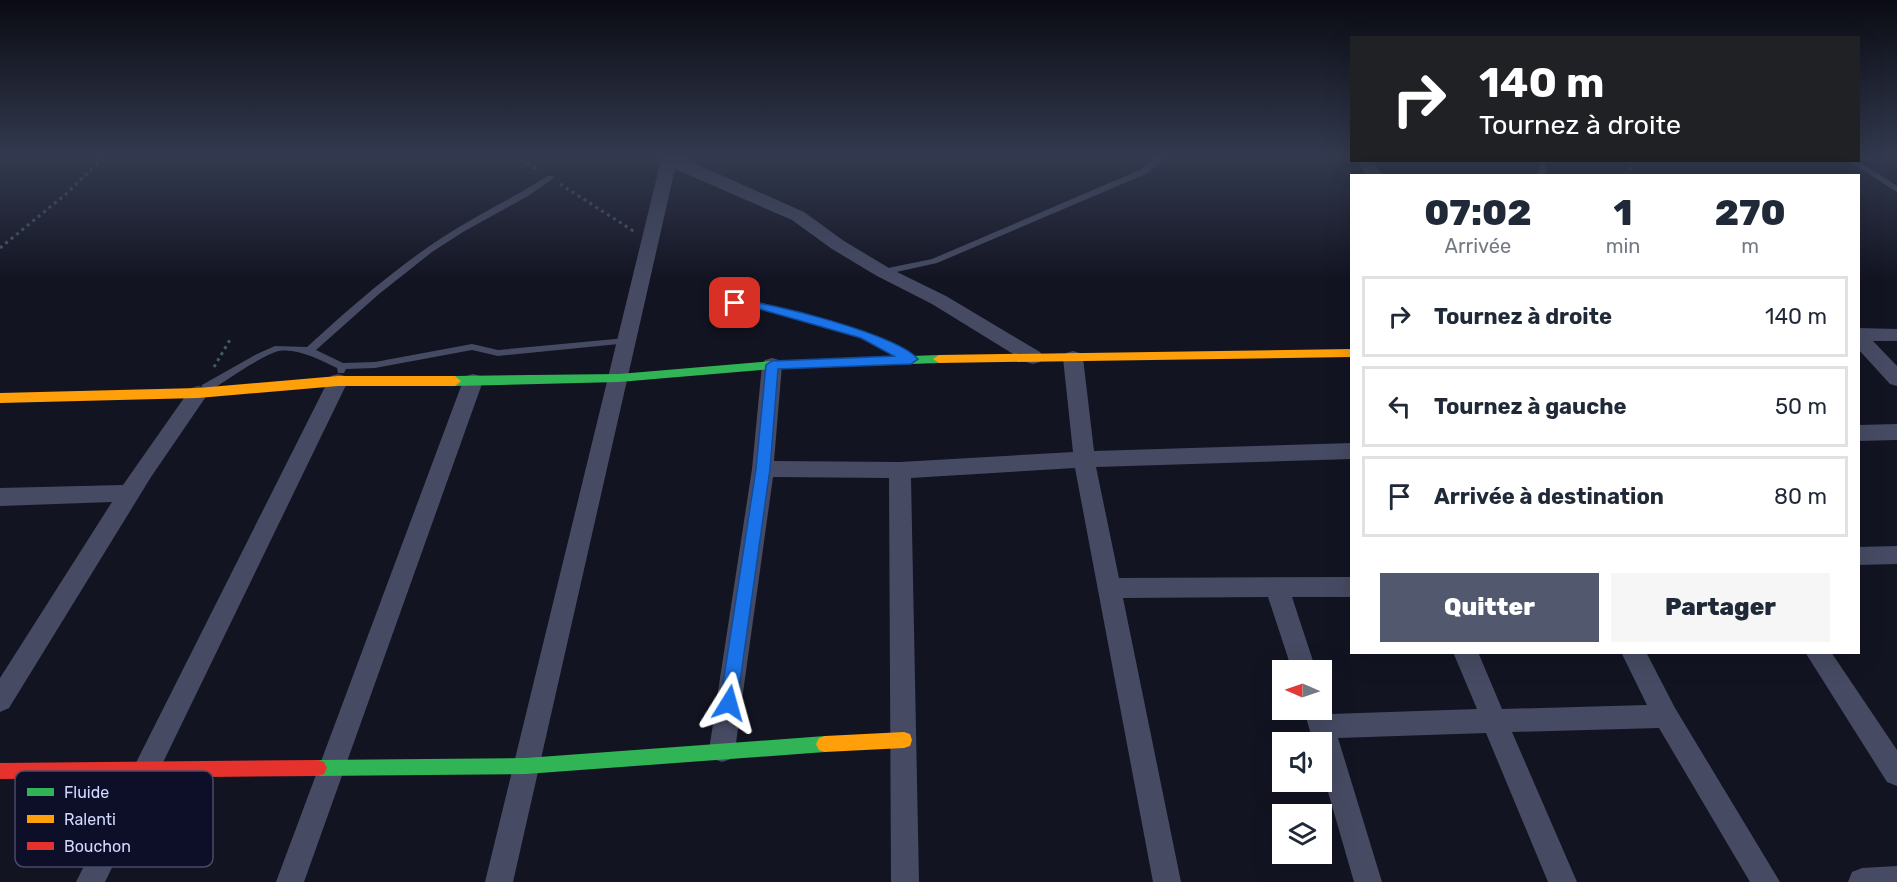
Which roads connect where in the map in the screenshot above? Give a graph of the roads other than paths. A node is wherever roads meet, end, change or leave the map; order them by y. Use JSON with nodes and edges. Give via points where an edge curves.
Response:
{"nodes":[{"id":1,"x":524,"y":197,"type":"edge"},
{"id":2,"x":660,"y":197,"type":"edge"},
{"id":3,"x":756,"y":197,"type":"edge"},
{"id":4,"x":1084,"y":197,"type":"edge"},
{"id":5,"x":883,"y":272,"type":"junction"},
{"id":6,"x":714,"y":303,"type":"dead end"},
{"id":7,"x":1860,"y":335,"type":"edge"},
{"id":8,"x":1897,"y":335,"type":"edge"},
{"id":9,"x":1860,"y":337,"type":"edge"},
{"id":10,"x":626,"y":342,"type":"junction"},
{"id":11,"x":309,"y":351,"type":"junction"},
{"id":12,"x":1350,"y":353,"type":"edge"},
{"id":13,"x":1033,"y":357,"type":"junction"},
{"id":14,"x":1073,"y":358,"type":"junction"},
{"id":15,"x":911,"y":359,"type":"junction"},
{"id":16,"x":772,"y":365,"type":"junction"},
{"id":17,"x":340,"y":373,"type":"junction"},
{"id":18,"x":619,"y":378,"type":"junction"},
{"id":19,"x":1897,"y":379,"type":"edge"},
{"id":20,"x":473,"y":381,"type":"junction"},
{"id":21,"x":198,"y":393,"type":"junction"},
{"id":22,"x":0,"y":398,"type":"edge"},
{"id":23,"x":1897,"y":432,"type":"edge"},
{"id":24,"x":1860,"y":433,"type":"edge"},
{"id":25,"x":1350,"y":451,"type":"edge"},
{"id":26,"x":1084,"y":459,"type":"junction"},
{"id":27,"x":763,"y":469,"type":"junction"},
{"id":28,"x":900,"y":470,"type":"junction"},
{"id":29,"x":129,"y":493,"type":"junction"},
{"id":30,"x":0,"y":497,"type":"edge"},
{"id":31,"x":1897,"y":555,"type":"edge"},
{"id":32,"x":1860,"y":556,"type":"edge"},
{"id":33,"x":1277,"y":587,"type":"junction"},
{"id":34,"x":1350,"y":587,"type":"edge"},
{"id":35,"x":1109,"y":588,"type":"junction"},
{"id":36,"x":1466,"y":654,"type":"edge"},
{"id":37,"x":1634,"y":654,"type":"edge"},
{"id":38,"x":1818,"y":654,"type":"edge"},
{"id":39,"x":1301,"y":660,"type":"edge"},
{"id":40,"x":0,"y":700,"type":"edge"},
{"id":41,"x":1666,"y":716,"type":"junction"},
{"id":42,"x":1332,"y":718,"type":"edge"},
{"id":43,"x":1320,"y":720,"type":"edge"},
{"id":44,"x":1495,"y":721,"type":"junction"},
{"id":45,"x":904,"y":740,"type":"junction"},
{"id":46,"x":722,"y":750,"type":"junction"},
{"id":47,"x":526,"y":766,"type":"junction"},
{"id":48,"x":331,"y":767,"type":"junction"},
{"id":49,"x":146,"y":769,"type":"junction"},
{"id":50,"x":0,"y":771,"type":"edge"},
{"id":51,"x":1897,"y":772,"type":"edge"},
{"id":52,"x":97,"y":867,"type":"edge"},
{"id":53,"x":1897,"y":880,"type":"edge"},
{"id":54,"x":90,"y":882,"type":"edge"},
{"id":55,"x":290,"y":882,"type":"edge"},
{"id":56,"x":499,"y":882,"type":"edge"},
{"id":57,"x":905,"y":882,"type":"edge"},
{"id":58,"x":1167,"y":882,"type":"edge"},
{"id":59,"x":1368,"y":882,"type":"edge"},
{"id":60,"x":1563,"y":882,"type":"edge"},
{"id":61,"x":1766,"y":882,"type":"edge"},
{"id":62,"x":1862,"y":882,"type":"edge"}],
"edges":[{"from":1,"to":11,"type":"lane","via":[[448,237],[349,314]]},
{"from":2,"to":10,"type":"street"},
{"from":3,"to":5,"type":"street","via":[[798,216]]},
{"from":4,"to":5,"type":"lane","via":[[934,261]]},
{"from":5,"to":13,"type":"street","via":[[939,300]]},
{"from":6,"to":15,"type":"lane","via":[[756,304],[865,335]]},
{"from":7,"to":8,"type":"street"},
{"from":9,"to":19,"type":"street"},
{"from":10,"to":17,"type":"lane","via":[[498,353],[472,347]]},
{"from":10,"to":18,"type":"street"},
{"from":11,"to":17,"type":"lane"},
{"from":11,"to":21,"type":"lane","via":[[278,348]]},
{"from":12,"to":14,"type":"street"},
{"from":13,"to":14,"type":"street"},
{"from":13,"to":15,"type":"street"},
{"from":14,"to":26,"type":"street"},
{"from":15,"to":16,"type":"street"},
{"from":16,"to":18,"type":"street"},
{"from":16,"to":27,"type":"street"},
{"from":17,"to":20,"type":"street"},
{"from":17,"to":21,"type":"street"},
{"from":17,"to":49,"type":"street"},
{"from":18,"to":20,"type":"street"},
{"from":18,"to":47,"type":"street"},
{"from":20,"to":48,"type":"street"},
{"from":21,"to":22,"type":"street"},
{"from":21,"to":29,"type":"street"},
{"from":23,"to":24,"type":"street"},
{"from":25,"to":26,"type":"street"},
{"from":26,"to":28,"type":"street"},
{"from":26,"to":35,"type":"street"},
{"from":27,"to":28,"type":"street"},
{"from":27,"to":46,"type":"street"},
{"from":28,"to":45,"type":"street"},
{"from":29,"to":30,"type":"street"},
{"from":29,"to":40,"type":"street"},
{"from":31,"to":32,"type":"street"},
{"from":33,"to":34,"type":"street"},
{"from":33,"to":35,"type":"street"},
{"from":33,"to":39,"type":"street"},
{"from":35,"to":58,"type":"street"},
{"from":36,"to":44,"type":"street"},
{"from":37,"to":41,"type":"street"},
{"from":38,"to":51,"type":"street"},
{"from":41,"to":44,"type":"street"},
{"from":41,"to":61,"type":"street"},
{"from":42,"to":44,"type":"street"},
{"from":43,"to":59,"type":"street"},
{"from":44,"to":60,"type":"street"},
{"from":45,"to":46,"type":"street"},
{"from":45,"to":57,"type":"street"},
{"from":46,"to":47,"type":"street"},
{"from":47,"to":48,"type":"street"},
{"from":47,"to":56,"type":"street"},
{"from":48,"to":49,"type":"street"},
{"from":48,"to":55,"type":"street"},
{"from":49,"to":50,"type":"street"},
{"from":52,"to":54,"type":"street"},
{"from":53,"to":62,"type":"street"}]}
